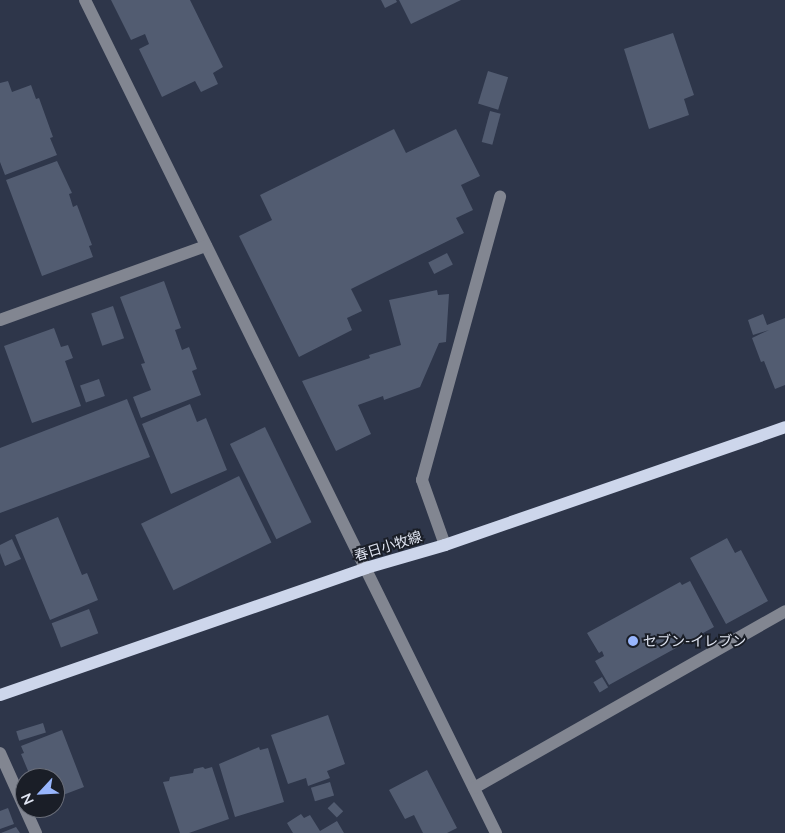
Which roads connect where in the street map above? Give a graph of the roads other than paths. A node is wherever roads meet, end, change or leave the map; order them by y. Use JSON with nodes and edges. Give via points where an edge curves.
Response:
{"nodes":[{"id":1,"x":85,"y":0,"type":"edge"},
{"id":2,"x":500,"y":197,"type":"dead end"},
{"id":3,"x":206,"y":246,"type":"junction"},
{"id":4,"x":0,"y":320,"type":"edge"},
{"id":5,"x":785,"y":427,"type":"edge"},
{"id":6,"x":445,"y":545,"type":"junction"},
{"id":7,"x":366,"y":568,"type":"junction"},
{"id":8,"x":785,"y":611,"type":"edge"},
{"id":9,"x":0,"y":695,"type":"edge"},
{"id":10,"x":0,"y":753,"type":"edge"},
{"id":11,"x":474,"y":788,"type":"junction"},
{"id":12,"x":36,"y":833,"type":"edge"},
{"id":13,"x":496,"y":833,"type":"edge"}],
"edges":[{"from":1,"to":3,"type":"street"},
{"from":2,"to":6,"type":"street","via":[[422,480]]},
{"from":3,"to":4,"type":"street"},
{"from":3,"to":7,"type":"street"},
{"from":5,"to":6,"type":"main road","name":"春日小牧線"},
{"from":6,"to":7,"type":"main road","name":"春日小牧線"},
{"from":7,"to":9,"type":"main road","name":"春日小牧線"},
{"from":7,"to":11,"type":"street"},
{"from":8,"to":11,"type":"street"},
{"from":10,"to":12,"type":"street"},
{"from":11,"to":13,"type":"street"}]}
